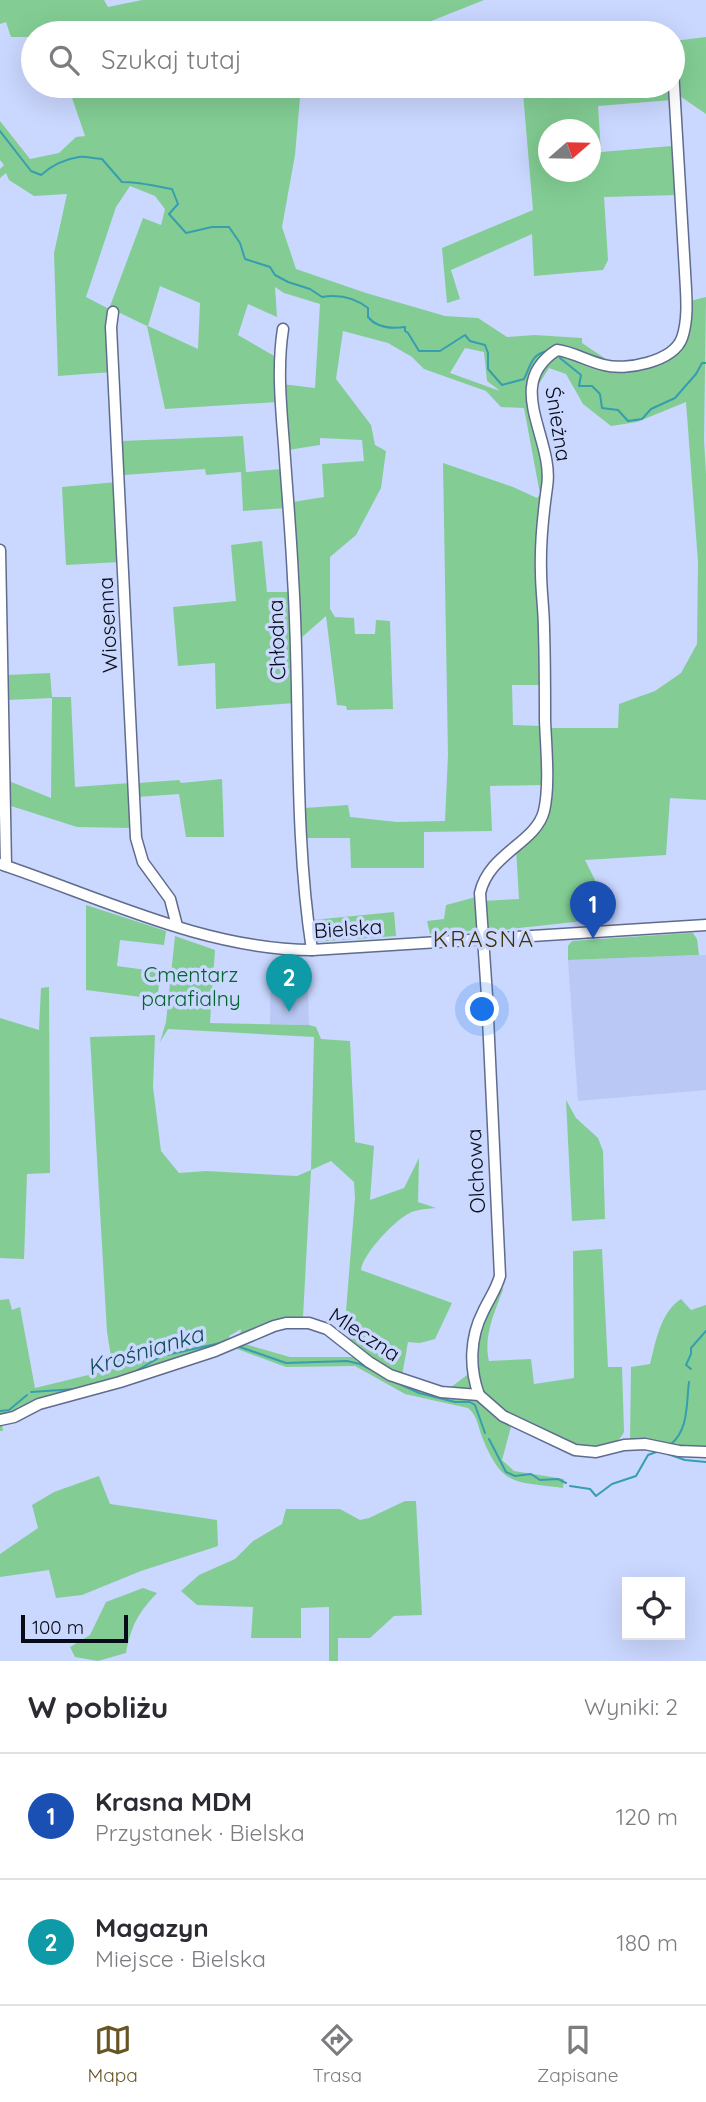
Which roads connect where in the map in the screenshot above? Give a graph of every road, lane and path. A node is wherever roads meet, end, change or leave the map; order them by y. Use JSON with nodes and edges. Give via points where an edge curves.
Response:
{"nodes":[{"id":1,"x":675,"y":98,"type":"edge"},
{"id":2,"x":113,"y":312,"type":"dead end"},
{"id":3,"x":283,"y":329,"type":"dead end"},
{"id":4,"x":0,"y":550,"type":"edge"},
{"id":5,"x":3,"y":865,"type":"edge"},
{"id":6,"x":706,"y":925,"type":"edge"},
{"id":7,"x":177,"y":926,"type":"junction"},
{"id":8,"x":482,"y":938,"type":"junction"},
{"id":9,"x":312,"y":950,"type":"junction"},
{"id":10,"x":479,"y":1395,"type":"junction"},
{"id":11,"x":0,"y":1420,"type":"edge"},
{"id":12,"x":706,"y":1452,"type":"edge"}],
"edges":[{"from":1,"to":8,"type":"street","name":"Śnieżna","via":[[686,303],[681,340],[650,363],[619,368],[557,350],[541,362],[531,386],[548,479],[541,561],[544,812],[483,880]]},
{"from":2,"to":7,"type":"street","name":"Wiosenna","via":[[136,838],[143,862],[170,899]]},
{"from":3,"to":9,"type":"street","name":"Chłodna","via":[[279,351],[297,654],[304,901]]},
{"from":4,"to":5,"type":"street","name":"Bielska"},
{"from":5,"to":7,"type":"street","name":"Bielska"},
{"from":6,"to":8,"type":"street","name":"Bielska"},
{"from":7,"to":9,"type":"street","name":"Bielska","via":[[251,947]]},
{"from":8,"to":9,"type":"street","name":"Bielska"},
{"from":8,"to":10,"type":"street","name":"Olchowa","via":[[500,1276],[474,1336],[473,1372]]},
{"from":10,"to":11,"type":"street","name":"Mleczna","via":[[441,1392],[401,1379],[369,1362],[327,1329],[297,1322]]},
{"from":10,"to":12,"type":"street","via":[[503,1416],[575,1450],[596,1452],[635,1444]]}]}
